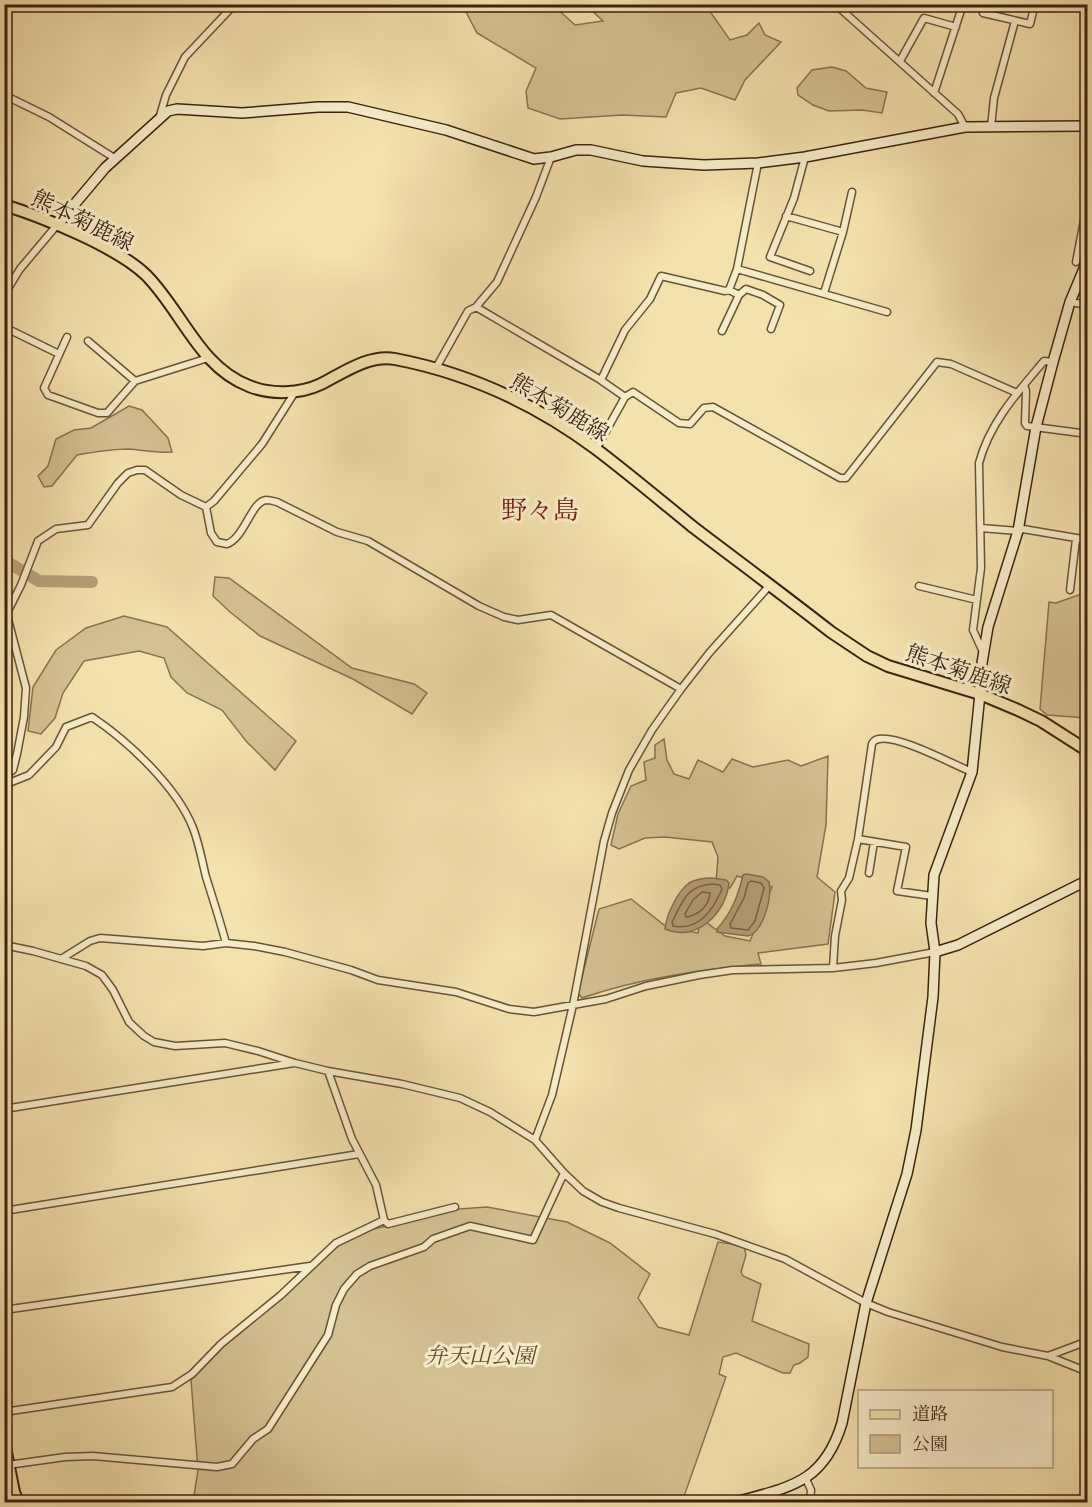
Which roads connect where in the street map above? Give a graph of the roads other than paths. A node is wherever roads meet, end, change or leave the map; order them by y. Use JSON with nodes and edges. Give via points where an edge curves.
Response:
{"nodes":[{"id":1,"x":236,"y":4,"type":"edge"},
{"id":2,"x":835,"y":4,"type":"edge"},
{"id":3,"x":963,"y":4,"type":"edge"},
{"id":4,"x":992,"y":4,"type":"edge"},
{"id":5,"x":1035,"y":4,"type":"edge"},
{"id":6,"x":1015,"y":21,"type":"junction"},
{"id":7,"x":956,"y":27,"type":"junction"},
{"id":8,"x":900,"y":61,"type":"junction"},
{"id":9,"x":934,"y":93,"type":"junction"},
{"id":10,"x":4,"y":94,"type":"edge"},
{"id":11,"x":159,"y":120,"type":"junction"},
{"id":12,"x":1088,"y":126,"type":"edge"},
{"id":13,"x":965,"y":127,"type":"junction"},
{"id":14,"x":991,"y":127,"type":"junction"},
{"id":15,"x":551,"y":157,"type":"junction"},
{"id":16,"x":805,"y":157,"type":"junction"},
{"id":17,"x":116,"y":159,"type":"junction"},
{"id":18,"x":758,"y":163,"type":"junction"},
{"id":19,"x":852,"y":192,"type":"dead end"},
{"id":20,"x":1088,"y":200,"type":"edge"},
{"id":21,"x":4,"y":205,"type":"edge"},
{"id":22,"x":786,"y":216,"type":"junction"},
{"id":23,"x":57,"y":225,"type":"junction"},
{"id":24,"x":843,"y":232,"type":"junction"},
{"id":25,"x":1088,"y":259,"type":"edge"},
{"id":26,"x":1076,"y":262,"type":"dead end"},
{"id":27,"x":737,"y":269,"type":"junction"},
{"id":28,"x":810,"y":271,"type":"dead end"},
{"id":29,"x":729,"y":290,"type":"junction"},
{"id":30,"x":825,"y":293,"type":"junction"},
{"id":31,"x":4,"y":295,"type":"edge"},
{"id":32,"x":739,"y":295,"type":"junction"},
{"id":33,"x":1070,"y":302,"type":"junction"},
{"id":34,"x":1088,"y":305,"type":"edge"},
{"id":35,"x":476,"y":307,"type":"junction"},
{"id":36,"x":887,"y":312,"type":"dead end"},
{"id":37,"x":4,"y":327,"type":"edge"},
{"id":38,"x":771,"y":329,"type":"dead end"},
{"id":39,"x":722,"y":331,"type":"dead end"},
{"id":40,"x":67,"y":337,"type":"dead end"},
{"id":41,"x":88,"y":341,"type":"dead end"},
{"id":42,"x":59,"y":354,"type":"junction"},
{"id":43,"x":208,"y":358,"type":"junction"},
{"id":44,"x":1053,"y":362,"type":"junction"},
{"id":45,"x":436,"y":368,"type":"junction"},
{"id":46,"x":601,"y":380,"type":"junction"},
{"id":47,"x":135,"y":381,"type":"junction"},
{"id":48,"x":1024,"y":385,"type":"junction"},
{"id":49,"x":295,"y":391,"type":"junction"},
{"id":50,"x":1017,"y":393,"type":"junction"},
{"id":51,"x":625,"y":398,"type":"junction"},
{"id":52,"x":1036,"y":427,"type":"junction"},
{"id":53,"x":1088,"y":434,"type":"edge"},
{"id":54,"x":596,"y":449,"type":"junction"},
{"id":55,"x":206,"y":507,"type":"junction"},
{"id":56,"x":981,"y":528,"type":"junction"},
{"id":57,"x":1017,"y":531,"type":"junction"},
{"id":58,"x":1076,"y":538,"type":"junction"},
{"id":59,"x":1088,"y":540,"type":"edge"},
{"id":60,"x":771,"y":585,"type":"junction"},
{"id":61,"x":919,"y":586,"type":"dead end"},
{"id":62,"x":1070,"y":590,"type":"dead end"},
{"id":63,"x":977,"y":600,"type":"junction"},
{"id":64,"x":4,"y":604,"type":"edge"},
{"id":65,"x":7,"y":613,"type":"junction"},
{"id":66,"x":983,"y":654,"type":"junction"},
{"id":67,"x":681,"y":689,"type":"junction"},
{"id":68,"x":980,"y":694,"type":"junction"},
{"id":69,"x":1088,"y":751,"type":"edge"},
{"id":70,"x":972,"y":772,"type":"junction"},
{"id":71,"x":4,"y":777,"type":"edge"},
{"id":72,"x":4,"y":785,"type":"edge"},
{"id":73,"x":858,"y":839,"type":"junction"},
{"id":74,"x":874,"y":842,"type":"junction"},
{"id":75,"x":869,"y":873,"type":"dead end"},
{"id":76,"x":1088,"y":880,"type":"edge"},
{"id":77,"x":932,"y":897,"type":"junction"},
{"id":78,"x":4,"y":917,"type":"edge"},
{"id":79,"x":226,"y":943,"type":"junction"},
{"id":80,"x":6,"y":945,"type":"edge"},
{"id":81,"x":934,"y":952,"type":"junction"},
{"id":82,"x":62,"y":959,"type":"junction"},
{"id":83,"x":833,"y":968,"type":"junction"},
{"id":84,"x":573,"y":1005,"type":"junction"},
{"id":85,"x":295,"y":1063,"type":"junction"},
{"id":86,"x":328,"y":1071,"type":"junction"},
{"id":87,"x":4,"y":1109,"type":"edge"},
{"id":88,"x":535,"y":1140,"type":"junction"},
{"id":89,"x":359,"y":1154,"type":"junction"},
{"id":90,"x":564,"y":1173,"type":"junction"},
{"id":91,"x":455,"y":1207,"type":"dead end"},
{"id":92,"x":4,"y":1211,"type":"edge"},
{"id":93,"x":384,"y":1220,"type":"junction"},
{"id":94,"x":311,"y":1265,"type":"junction"},
{"id":95,"x":866,"y":1303,"type":"junction"},
{"id":96,"x":4,"y":1310,"type":"edge"},
{"id":97,"x":1088,"y":1341,"type":"edge"},
{"id":98,"x":1048,"y":1356,"type":"junction"},
{"id":99,"x":1088,"y":1372,"type":"edge"},
{"id":100,"x":4,"y":1412,"type":"edge"},
{"id":101,"x":4,"y":1442,"type":"edge"},
{"id":102,"x":8,"y":1465,"type":"junction"},
{"id":103,"x":806,"y":1479,"type":"junction"},
{"id":104,"x":18,"y":1503,"type":"edge"},
{"id":105,"x":736,"y":1503,"type":"edge"},
{"id":106,"x":810,"y":1503,"type":"edge"}],
"edges":[{"from":1,"to":11,"type":"street","via":[[185,57],[166,95]]},
{"from":2,"to":8,"type":"street"},
{"from":3,"to":7,"type":"street"},
{"from":4,"to":6,"type":"street","via":[[986,13]]},
{"from":5,"to":6,"type":"street","via":[[1030,24]]},
{"from":6,"to":14,"type":"street","via":[[994,98]]},
{"from":7,"to":8,"type":"street","via":[[924,18]]},
{"from":7,"to":9,"type":"street"},
{"from":8,"to":9,"type":"street"},
{"from":9,"to":13,"type":"street","via":[[958,114]]},
{"from":10,"to":17,"type":"street"},
{"from":11,"to":15,"type":"street","via":[[177,109],[242,113],[348,107],[446,130],[534,159]]},
{"from":11,"to":17,"type":"street"},
{"from":12,"to":14,"type":"street"},
{"from":13,"to":14,"type":"street"},
{"from":13,"to":16,"type":"street"},
{"from":15,"to":18,"type":"street","via":[[591,150],[669,164]]},
{"from":15,"to":35,"type":"street","via":[[497,282]]},
{"from":16,"to":18,"type":"street"},
{"from":16,"to":22,"type":"street"},
{"from":17,"to":23,"type":"street"},
{"from":18,"to":27,"type":"street"},
{"from":19,"to":24,"type":"street"},
{"from":20,"to":26,"type":"street"},
{"from":21,"to":23,"type":"main road","name":"熊本菊鹿線"},
{"from":22,"to":24,"type":"street"},
{"from":22,"to":28,"type":"street","via":[[770,257]]},
{"from":23,"to":31,"type":"street"},
{"from":23,"to":43,"type":"main road","name":"熊本菊鹿線","via":[[144,273]]},
{"from":24,"to":30,"type":"street"},
{"from":25,"to":33,"type":"street"},
{"from":27,"to":29,"type":"street"},
{"from":27,"to":30,"type":"street"},
{"from":29,"to":32,"type":"street"},
{"from":29,"to":46,"type":"street","via":[[661,276],[650,299],[626,330]]},
{"from":30,"to":36,"type":"street"},
{"from":32,"to":38,"type":"street","via":[[746,289],[780,305]]},
{"from":32,"to":39,"type":"street"},
{"from":33,"to":34,"type":"street"},
{"from":33,"to":44,"type":"street"},
{"from":35,"to":45,"type":"street","via":[[468,311]]},
{"from":35,"to":46,"type":"street"},
{"from":37,"to":42,"type":"street"},
{"from":40,"to":42,"type":"street"},
{"from":41,"to":47,"type":"street"},
{"from":42,"to":47,"type":"street","via":[[45,393],[98,413],[110,411]]},
{"from":43,"to":47,"type":"street"},
{"from":43,"to":49,"type":"main road","name":"熊本菊鹿線","via":[[230,377],[250,387]]},
{"from":44,"to":48,"type":"street","via":[[1044,361]]},
{"from":44,"to":52,"type":"street"},
{"from":45,"to":49,"type":"main road","name":"熊本菊鹿線","via":[[387,358],[365,362],[320,384]]},
{"from":45,"to":54,"type":"main road","name":"熊本菊鹿線","via":[[518,401]]},
{"from":46,"to":51,"type":"street"},
{"from":48,"to":50,"type":"street"},
{"from":48,"to":52,"type":"street","via":[[1025,423]]},
{"from":49,"to":55,"type":"street","via":[[262,444]]},
{"from":50,"to":51,"type":"street","via":[[951,364],[937,362],[846,478],[713,407],[704,408],[690,424],[684,424],[636,393]]},
{"from":50,"to":56,"type":"street","via":[[983,447],[979,463]]},
{"from":51,"to":54,"type":"street"},
{"from":52,"to":53,"type":"street"},
{"from":52,"to":57,"type":"street"},
{"from":54,"to":60,"type":"main road","name":"熊本菊鹿線"},
{"from":55,"to":65,"type":"street","via":[[145,470],[128,473],[88,525],[56,529],[38,541]]},
{"from":55,"to":67,"type":"street","via":[[211,533],[217,542],[227,544],[238,537],[262,501],[277,502],[337,532],[369,541],[504,617],[518,620],[550,615]]},
{"from":56,"to":57,"type":"street"},
{"from":56,"to":63,"type":"street"},
{"from":57,"to":58,"type":"street"},
{"from":57,"to":66,"type":"street"},
{"from":58,"to":59,"type":"street"},
{"from":58,"to":62,"type":"street"},
{"from":60,"to":67,"type":"street"},
{"from":60,"to":68,"type":"main road","name":"熊本菊鹿線","via":[[867,656]]},
{"from":61,"to":63,"type":"street"},
{"from":63,"to":66,"type":"street","via":[[973,630]]},
{"from":64,"to":65,"type":"street"},
{"from":65,"to":71,"type":"street","via":[[26,688],[17,754],[13,770]]},
{"from":66,"to":68,"type":"street"},
{"from":67,"to":84,"type":"street","via":[[629,770],[612,813]]},
{"from":68,"to":69,"type":"main road","name":"熊本菊鹿線","via":[[1041,721]]},
{"from":68,"to":70,"type":"street"},
{"from":70,"to":73,"type":"street","via":[[921,750],[880,738],[874,740]]},
{"from":70,"to":77,"type":"street","via":[[942,849]]},
{"from":72,"to":79,"type":"street","via":[[29,775],[56,747],[66,727],[92,717],[105,725],[150,766],[193,827]]},
{"from":73,"to":74,"type":"street"},
{"from":73,"to":83,"type":"street","via":[[849,878],[841,891]]},
{"from":74,"to":75,"type":"street"},
{"from":74,"to":77,"type":"street","via":[[906,847],[897,891]]},
{"from":76,"to":81,"type":"street","via":[[958,945]]},
{"from":77,"to":81,"type":"street"},
{"from":78,"to":80,"type":"street"},
{"from":79,"to":82,"type":"street","via":[[203,946],[100,938]]},
{"from":79,"to":84,"type":"street","via":[[285,952],[378,980],[456,992],[509,1009],[534,1012]]},
{"from":80,"to":82,"type":"street"},
{"from":81,"to":83,"type":"street"},
{"from":81,"to":95,"type":"street","via":[[933,997],[912,1153]]},
{"from":82,"to":85,"type":"street","via":[[102,975],[129,1022],[154,1042],[175,1046],[225,1043]]},
{"from":83,"to":84,"type":"street","via":[[733,970]]},
{"from":84,"to":88,"type":"street","via":[[552,1095]]},
{"from":85,"to":86,"type":"street"},
{"from":85,"to":87,"type":"street"},
{"from":86,"to":88,"type":"street","via":[[460,1098]]},
{"from":86,"to":89,"type":"street"},
{"from":88,"to":90,"type":"street"},
{"from":89,"to":92,"type":"street"},
{"from":89,"to":93,"type":"street","via":[[376,1185]]},
{"from":90,"to":95,"type":"street","via":[[602,1202],[785,1259]]},
{"from":90,"to":102,"type":"street","via":[[533,1240],[470,1226],[357,1274],[344,1288],[328,1335],[268,1429],[253,1439],[232,1464],[217,1467],[93,1456]]},
{"from":91,"to":93,"type":"street","via":[[388,1224]]},
{"from":93,"to":94,"type":"street","via":[[336,1243]]},
{"from":94,"to":96,"type":"street"},
{"from":94,"to":100,"type":"street","via":[[192,1374],[172,1387]]},
{"from":95,"to":98,"type":"street","via":[[1002,1347]]},
{"from":95,"to":103,"type":"street","via":[[837,1439]]},
{"from":97,"to":98,"type":"street"},
{"from":98,"to":99,"type":"street"},
{"from":101,"to":102,"type":"main road"},
{"from":102,"to":104,"type":"main road"},
{"from":103,"to":105,"type":"street"},
{"from":103,"to":106,"type":"street","via":[[812,1490]]}]}
